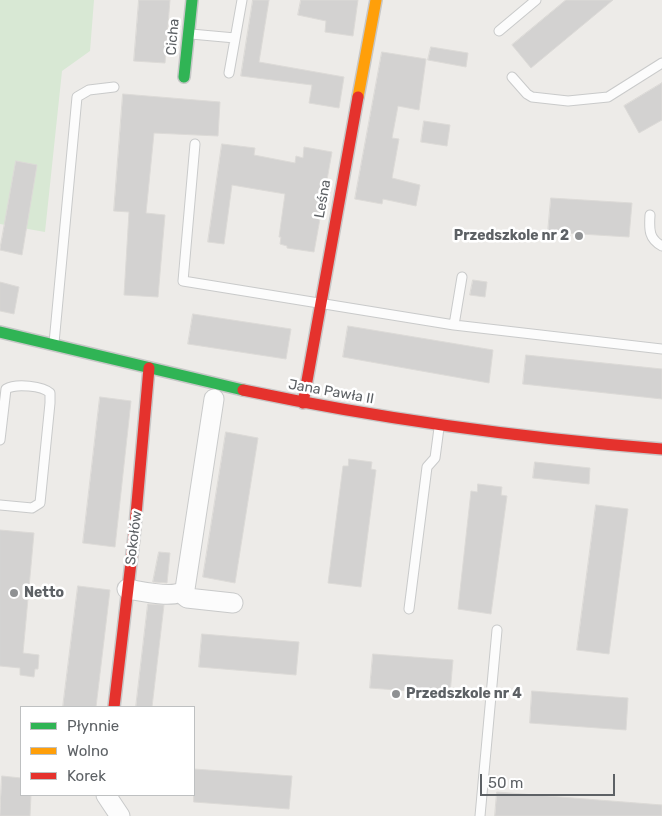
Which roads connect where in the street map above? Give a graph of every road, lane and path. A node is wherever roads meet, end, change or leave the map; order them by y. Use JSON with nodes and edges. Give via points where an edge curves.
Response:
{"nodes":[{"id":1,"x":192,"y":0,"type":"edge"},
{"id":2,"x":242,"y":0,"type":"edge"},
{"id":3,"x":376,"y":0,"type":"edge"},
{"id":4,"x":536,"y":0,"type":"edge"},
{"id":5,"x":499,"y":31,"type":"dead end"},
{"id":6,"x":188,"y":34,"type":"junction"},
{"id":7,"x":235,"y":38,"type":"junction"},
{"id":8,"x":662,"y":63,"type":"edge"},
{"id":9,"x":229,"y":73,"type":"dead end"},
{"id":10,"x":184,"y":77,"type":"dead end"},
{"id":11,"x":512,"y":77,"type":"dead end"},
{"id":12,"x":114,"y":87,"type":"dead end"},
{"id":13,"x":195,"y":144,"type":"dead end"},
{"id":14,"x":650,"y":215,"type":"dead end"},
{"id":15,"x":662,"y":246,"type":"edge"},
{"id":16,"x":462,"y":277,"type":"dead end"},
{"id":17,"x":321,"y":305,"type":"junction"},
{"id":18,"x":454,"y":325,"type":"junction"},
{"id":19,"x":0,"y":332,"type":"edge"},
{"id":20,"x":54,"y":346,"type":"junction"},
{"id":21,"x":662,"y":349,"type":"edge"},
{"id":22,"x":149,"y":368,"type":"junction"},
{"id":23,"x":214,"y":399,"type":"dead end"},
{"id":24,"x":303,"y":403,"type":"junction"},
{"id":25,"x":440,"y":425,"type":"junction"},
{"id":26,"x":0,"y":440,"type":"edge"},
{"id":27,"x":662,"y":449,"type":"edge"},
{"id":28,"x":0,"y":505,"type":"edge"},
{"id":29,"x":127,"y":588,"type":"junction"},
{"id":30,"x":181,"y":593,"type":"junction"},
{"id":31,"x":233,"y":604,"type":"dead end"},
{"id":32,"x":409,"y":609,"type":"dead end"},
{"id":33,"x":497,"y":630,"type":"dead end"},
{"id":34,"x":114,"y":706,"type":"edge"},
{"id":35,"x":107,"y":796,"type":"edge"},
{"id":36,"x":120,"y":816,"type":"edge"},
{"id":37,"x":480,"y":816,"type":"edge"}],
"edges":[{"from":1,"to":6,"type":"street","name":"Cicha"},
{"from":2,"to":7,"type":"lane"},
{"from":3,"to":17,"type":"street","name":"Leśna"},
{"from":4,"to":5,"type":"lane"},
{"from":6,"to":7,"type":"lane"},
{"from":6,"to":10,"type":"street","name":"Cicha"},
{"from":7,"to":9,"type":"lane"},
{"from":8,"to":11,"type":"lane","via":[[608,97],[568,101],[532,97]]},
{"from":12,"to":20,"type":"lane","via":[[88,90],[77,97]]},
{"from":13,"to":17,"type":"lane","via":[[183,281]]},
{"from":14,"to":15,"type":"lane","via":[[652,238]]},
{"from":16,"to":18,"type":"lane"},
{"from":17,"to":18,"type":"lane"},
{"from":17,"to":24,"type":"street","name":"Leśna"},
{"from":18,"to":21,"type":"lane"},
{"from":19,"to":20,"type":"street","name":"Jana Pawła II"},
{"from":20,"to":22,"type":"street","name":"Jana Pawła II"},
{"from":22,"to":24,"type":"street","name":"Jana Pawła II"},
{"from":22,"to":29,"type":"street","name":"Sokołów"},
{"from":23,"to":30,"type":"street","via":[[185,589]]},
{"from":24,"to":25,"type":"street","name":"Jana Pawła II"},
{"from":25,"to":27,"type":"street","name":"Jana Pawła II","via":[[555,442]]},
{"from":25,"to":32,"type":"lane","via":[[435,458],[427,467]]},
{"from":26,"to":28,"type":"lane","via":[[6,389],[10,386],[46,389],[50,393],[40,503],[32,508]]},
{"from":29,"to":30,"type":"street","via":[[174,595]]},
{"from":29,"to":34,"type":"street","name":"Sokołów"},
{"from":30,"to":31,"type":"street","via":[[187,598]]},
{"from":33,"to":37,"type":"lane"},
{"from":35,"to":36,"type":"street"}]}
